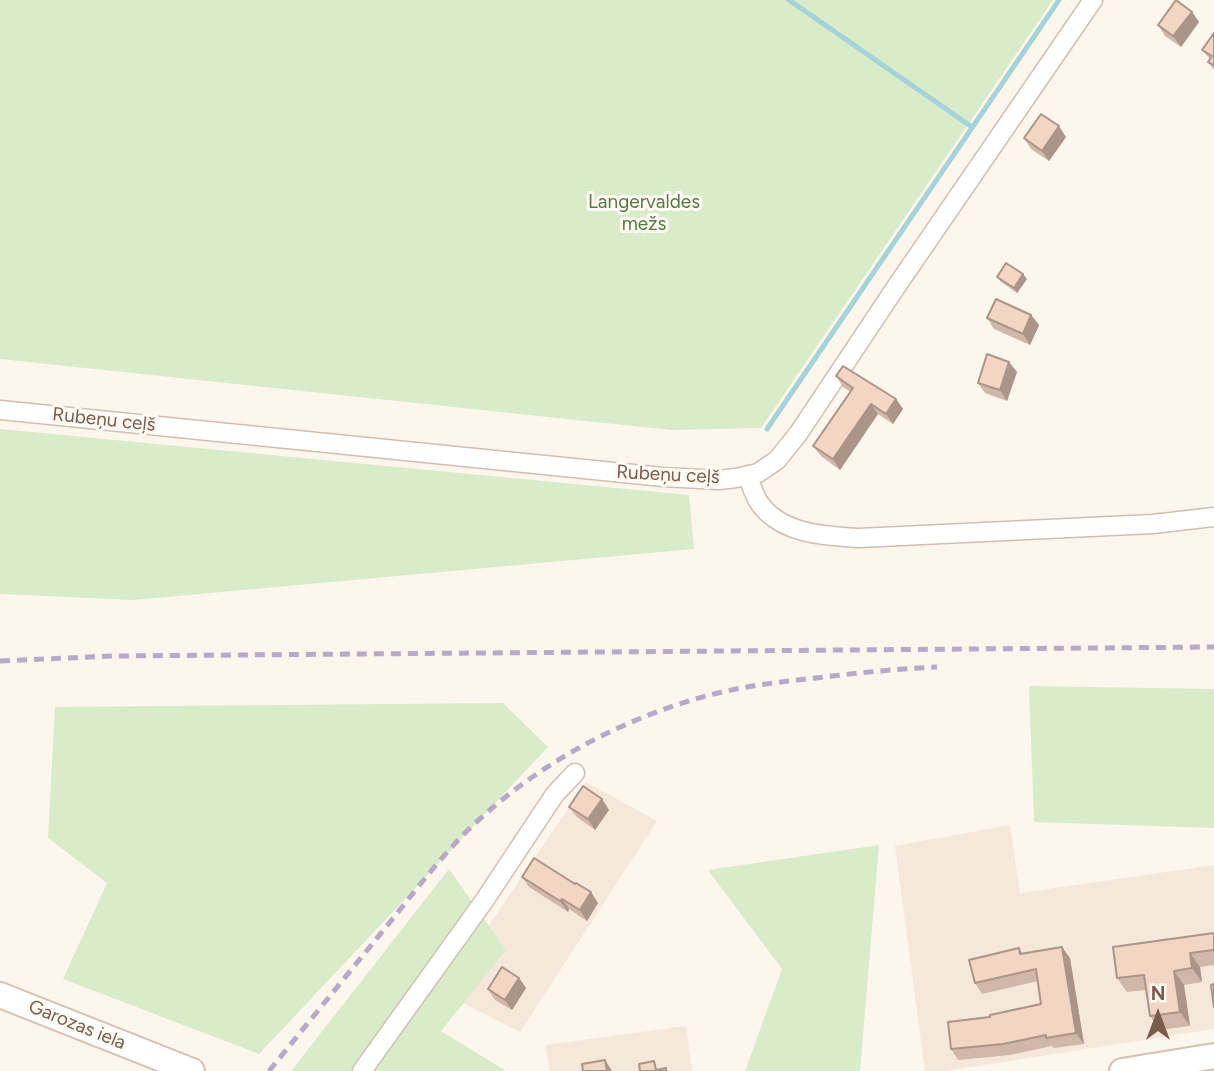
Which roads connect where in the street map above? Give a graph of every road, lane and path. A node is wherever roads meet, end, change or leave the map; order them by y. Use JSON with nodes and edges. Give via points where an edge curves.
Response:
{"nodes":[{"id":1,"x":1093,"y":0,"type":"edge"},
{"id":2,"x":0,"y":410,"type":"edge"},
{"id":3,"x":747,"y":476,"type":"junction"},
{"id":4,"x":1214,"y":517,"type":"edge"},
{"id":5,"x":575,"y":773,"type":"dead end"},
{"id":6,"x":0,"y":995,"type":"edge"},
{"id":7,"x":1214,"y":1056,"type":"edge"},
{"id":8,"x":192,"y":1071,"type":"edge"},
{"id":9,"x":362,"y":1071,"type":"edge"},
{"id":10,"x":1122,"y":1071,"type":"edge"}],
"edges":[{"from":1,"to":3,"type":"street","name":"Rubeņu ceļš","via":[[798,434],[778,460]]},
{"from":2,"to":3,"type":"street","name":"Rubeņu ceļš","via":[[663,477],[719,480]]},
{"from":3,"to":4,"type":"street","via":[[759,502],[772,516],[824,536],[1140,525]]},
{"from":5,"to":9,"type":"street","via":[[555,794]]},
{"from":6,"to":8,"type":"main road","name":"Garozas iela"},
{"from":7,"to":10,"type":"main road"}]}
